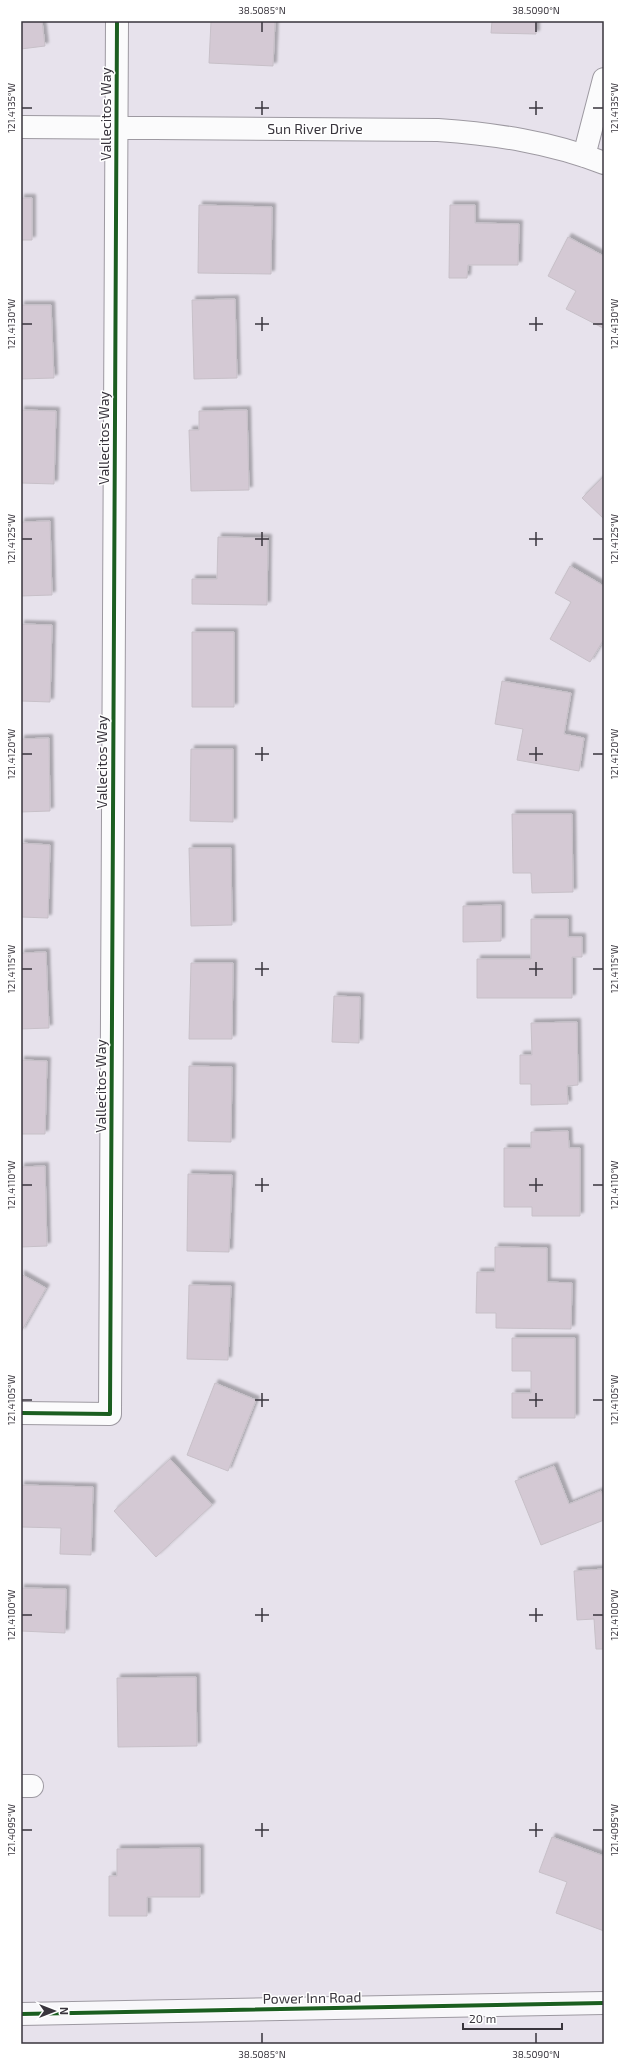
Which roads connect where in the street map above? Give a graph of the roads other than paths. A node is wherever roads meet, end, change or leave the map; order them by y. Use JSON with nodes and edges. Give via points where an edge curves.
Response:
{"nodes":[{"id":1,"x":117,"y":21,"type":"edge"},
{"id":2,"x":604,"y":79,"type":"edge"},
{"id":3,"x":21,"y":127,"type":"edge"},
{"id":4,"x":117,"y":128,"type":"junction"},
{"id":5,"x":594,"y":160,"type":"edge"},
{"id":6,"x":21,"y":1413,"type":"edge"},
{"id":7,"x":604,"y":2003,"type":"edge"},
{"id":8,"x":21,"y":2014,"type":"edge"}],
"edges":[{"from":1,"to":4,"type":"street","name":"Vallecitos Way"},
{"from":2,"to":5,"type":"street"},
{"from":3,"to":4,"type":"street","name":"Sun River Drive"},
{"from":4,"to":5,"type":"street","name":"Sun River Drive","via":[[438,130],[486,133],[525,140]]},
{"from":4,"to":6,"type":"street","name":"Vallecitos Way","via":[[110,1414]]},
{"from":7,"to":8,"type":"main road","name":"Power Inn Road"}]}
